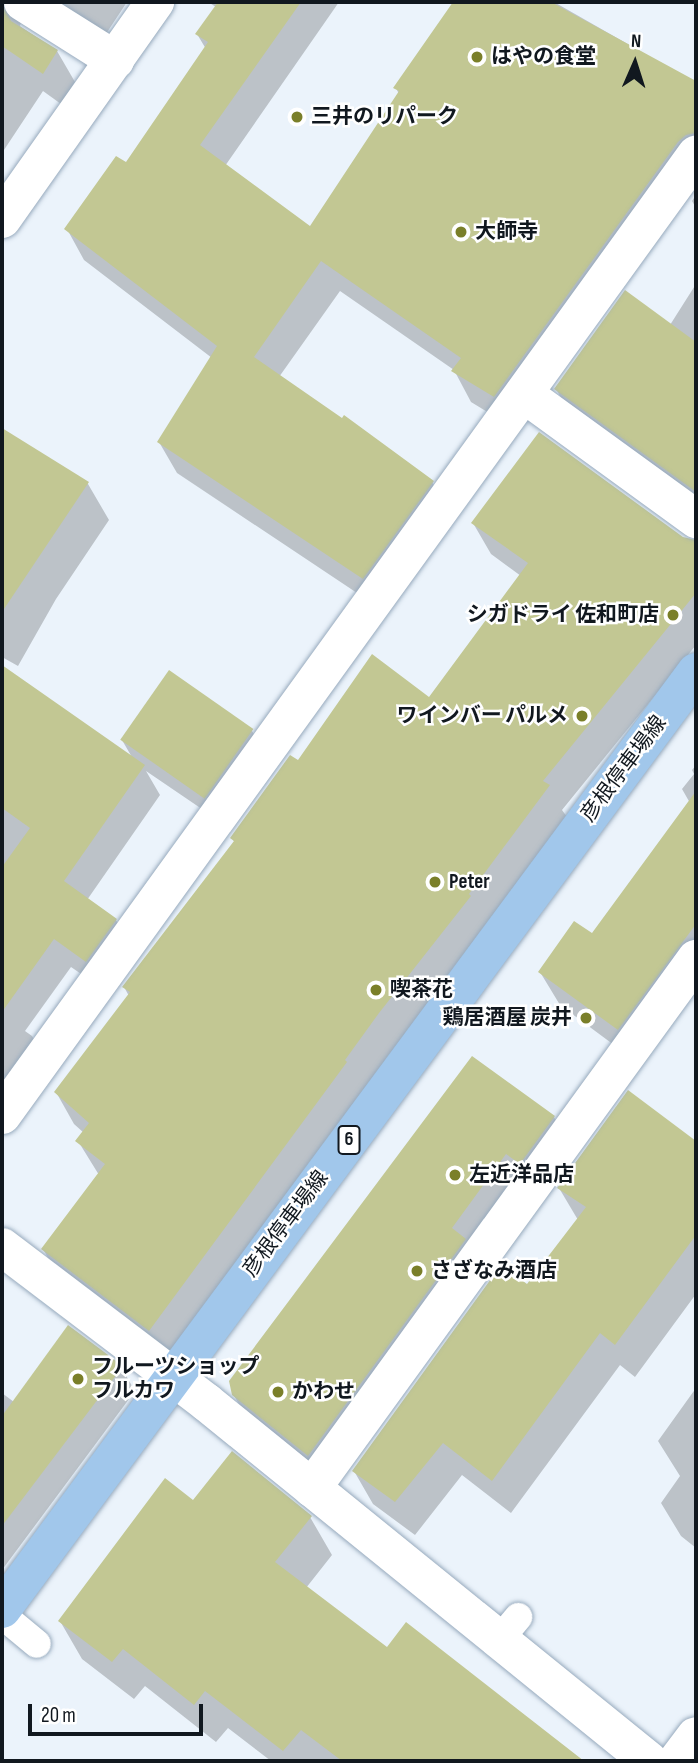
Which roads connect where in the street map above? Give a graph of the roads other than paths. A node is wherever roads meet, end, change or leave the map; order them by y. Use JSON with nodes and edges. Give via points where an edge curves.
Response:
{"nodes":[{"id":1,"x":23,"y":2,"type":"edge"},
{"id":2,"x":155,"y":2,"type":"edge"},
{"id":3,"x":115,"y":60,"type":"junction"},
{"id":4,"x":696,"y":155,"type":"edge"},
{"id":5,"x":2,"y":219,"type":"edge"},
{"id":6,"x":524,"y":394,"type":"junction"},
{"id":7,"x":696,"y":519,"type":"edge"},
{"id":8,"x":696,"y":672,"type":"edge"},
{"id":9,"x":696,"y":959,"type":"edge"},
{"id":10,"x":2,"y":1115,"type":"edge"},
{"id":11,"x":2,"y":1247,"type":"edge"},
{"id":12,"x":174,"y":1377,"type":"junction"},
{"id":13,"x":312,"y":1488,"type":"junction"},
{"id":14,"x":2,"y":1609,"type":"edge"},
{"id":15,"x":2,"y":1615,"type":"edge"},
{"id":16,"x":37,"y":1644,"type":"dead end"},
{"id":17,"x":696,"y":1736,"type":"edge"},
{"id":18,"x":649,"y":1761,"type":"edge"},
{"id":19,"x":677,"y":1761,"type":"edge"}],
"edges":[{"from":1,"to":3,"type":"street"},
{"from":2,"to":3,"type":"street"},
{"from":3,"to":5,"type":"street"},
{"from":4,"to":6,"type":"street"},
{"from":6,"to":7,"type":"street"},
{"from":6,"to":10,"type":"street","via":[[281,712]]},
{"from":8,"to":12,"type":"main road","name":"彦根停車場線","number":"6"},
{"from":9,"to":13,"type":"street"},
{"from":11,"to":12,"type":"street"},
{"from":12,"to":13,"type":"street"},
{"from":12,"to":14,"type":"main road","name":"彦根停車場線","number":"6"},
{"from":13,"to":18,"type":"street","via":[[509,1628]]},
{"from":15,"to":16,"type":"lane"},
{"from":17,"to":19,"type":"street"}]}
